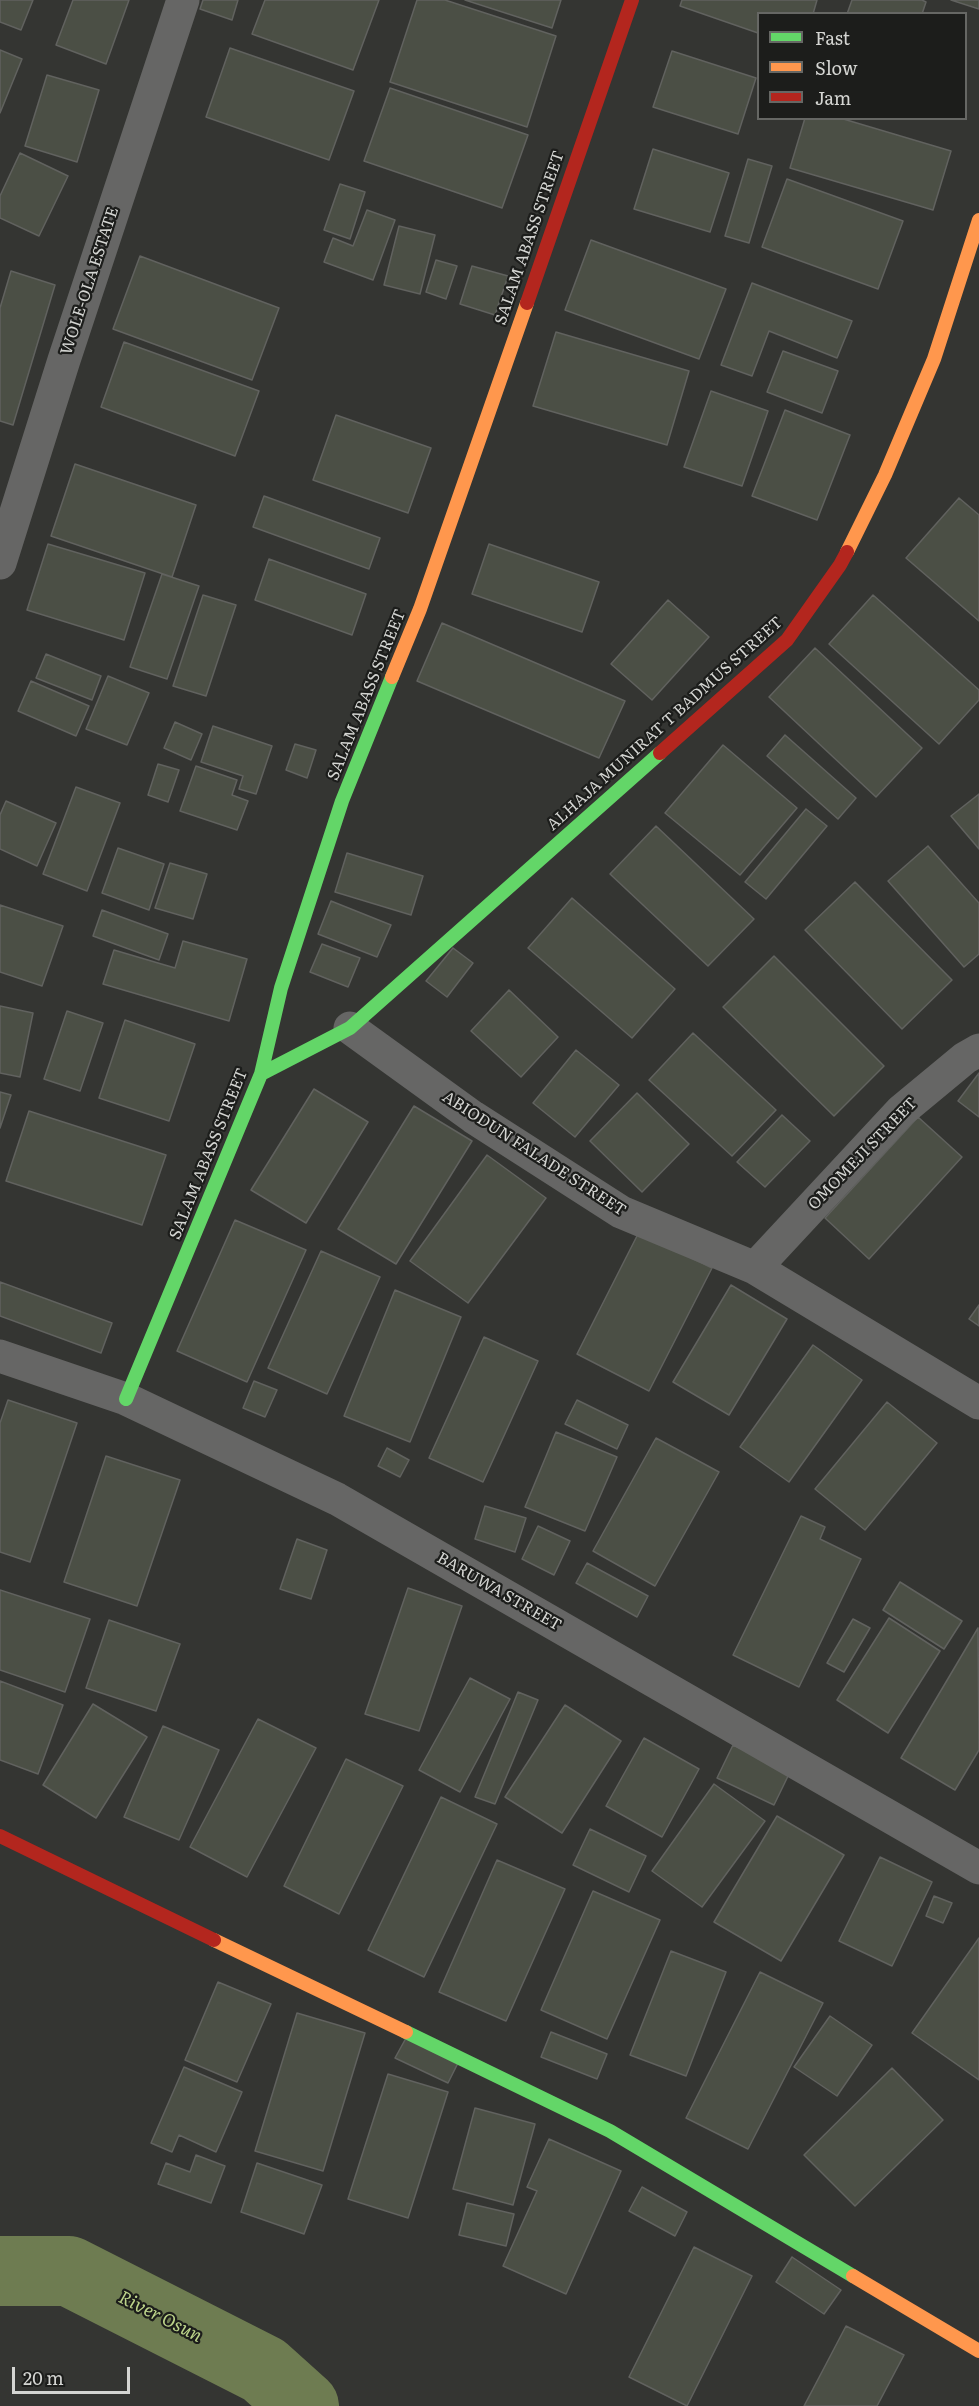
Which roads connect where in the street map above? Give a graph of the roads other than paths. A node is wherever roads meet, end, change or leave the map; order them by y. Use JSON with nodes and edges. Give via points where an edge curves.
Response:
{"nodes":[{"id":1,"x":183,"y":0,"type":"edge"},
{"id":2,"x":632,"y":0,"type":"edge"},
{"id":3,"x":979,"y":220,"type":"edge"},
{"id":4,"x":0,"y":563,"type":"edge"},
{"id":5,"x":350,"y":1028,"type":"junction"},
{"id":6,"x":979,"y":1050,"type":"edge"},
{"id":7,"x":261,"y":1074,"type":"junction"},
{"id":8,"x":755,"y":1268,"type":"junction"},
{"id":9,"x":0,"y":1356,"type":"edge"},
{"id":10,"x":126,"y":1399,"type":"junction"},
{"id":11,"x":979,"y":1403,"type":"edge"},
{"id":12,"x":0,"y":1836,"type":"edge"},
{"id":13,"x":979,"y":1868,"type":"edge"},
{"id":14,"x":979,"y":2351,"type":"edge"}],
"edges":[{"from":1,"to":4,"type":"street","name":"WOLE-OLA ESTATE"},
{"from":2,"to":7,"type":"street","name":"SALAM ABASS STREET","via":[[420,609],[342,801],[280,988]]},
{"from":3,"to":5,"type":"street","name":"ALHAJA MUNIRAT T BADMUS STREET","via":[[934,359],[885,475],[840,565],[787,640]]},
{"from":5,"to":7,"type":"street","name":"ALHAJA MUNIRAT T BADMUS STREET"},
{"from":5,"to":8,"type":"street","name":"ABIODUN FALADE STREET","via":[[473,1117],[621,1212]]},
{"from":6,"to":8,"type":"street","name":"OMOMEJI STREET","via":[[901,1111]]},
{"from":7,"to":10,"type":"street","name":"SALAM ABASS STREET"},
{"from":8,"to":11,"type":"street","name":"ABIODUN FALADE STREET"},
{"from":9,"to":10,"type":"street","name":"BARUWA STREET"},
{"from":10,"to":13,"type":"street","name":"BARUWA STREET","via":[[337,1499]]},
{"from":12,"to":14,"type":"street","via":[[610,2131]]}]}
